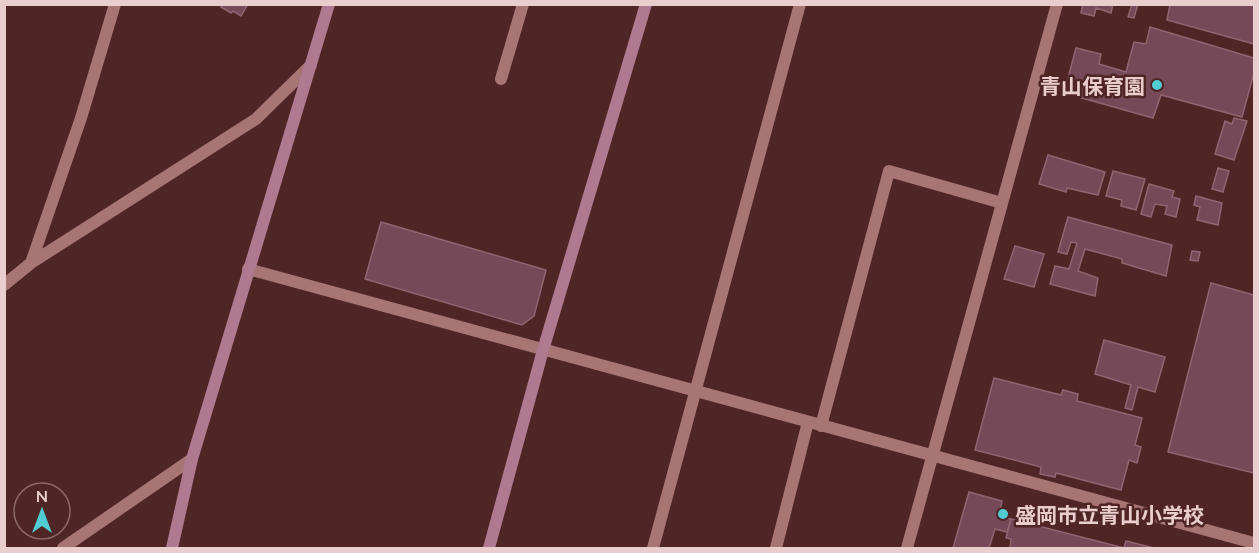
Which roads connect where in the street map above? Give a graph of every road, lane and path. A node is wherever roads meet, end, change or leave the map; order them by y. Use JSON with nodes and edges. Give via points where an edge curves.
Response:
{"nodes":[{"id":1,"x":116,"y":4,"type":"edge"},
{"id":2,"x":329,"y":4,"type":"edge"},
{"id":3,"x":523,"y":4,"type":"edge"},
{"id":4,"x":646,"y":4,"type":"edge"},
{"id":5,"x":800,"y":4,"type":"edge"},
{"id":6,"x":1057,"y":4,"type":"edge"},
{"id":7,"x":310,"y":65,"type":"junction"},
{"id":8,"x":501,"y":79,"type":"dead end"},
{"id":9,"x":1002,"y":203,"type":"junction"},
{"id":10,"x":31,"y":263,"type":"junction"},
{"id":11,"x":248,"y":269,"type":"junction"},
{"id":12,"x":4,"y":285,"type":"edge"},
{"id":13,"x":543,"y":350,"type":"junction"},
{"id":14,"x":696,"y":392,"type":"junction"},
{"id":15,"x":808,"y":422,"type":"junction"},
{"id":16,"x":820,"y":426,"type":"junction"},
{"id":17,"x":933,"y":456,"type":"junction"},
{"id":18,"x":192,"y":459,"type":"junction"},
{"id":19,"x":1254,"y":543,"type":"edge"},
{"id":20,"x":63,"y":549,"type":"edge"},
{"id":21,"x":172,"y":549,"type":"edge"},
{"id":22,"x":489,"y":549,"type":"edge"},
{"id":23,"x":653,"y":549,"type":"edge"},
{"id":24,"x":776,"y":549,"type":"edge"},
{"id":25,"x":907,"y":549,"type":"edge"}],
"edges":[{"from":1,"to":10,"type":"street"},
{"from":2,"to":7,"type":"street"},
{"from":3,"to":8,"type":"street"},
{"from":4,"to":13,"type":"street"},
{"from":5,"to":14,"type":"street"},
{"from":6,"to":9,"type":"street"},
{"from":7,"to":10,"type":"street","via":[[256,119]]},
{"from":7,"to":11,"type":"street"},
{"from":9,"to":16,"type":"street","via":[[890,171]]},
{"from":9,"to":17,"type":"street"},
{"from":10,"to":12,"type":"street"},
{"from":11,"to":13,"type":"street"},
{"from":11,"to":18,"type":"street"},
{"from":13,"to":14,"type":"street"},
{"from":13,"to":22,"type":"street"},
{"from":14,"to":15,"type":"street"},
{"from":14,"to":23,"type":"street"},
{"from":15,"to":16,"type":"street"},
{"from":15,"to":24,"type":"street"},
{"from":16,"to":17,"type":"street"},
{"from":17,"to":19,"type":"street"},
{"from":17,"to":25,"type":"street"},
{"from":18,"to":20,"type":"street"},
{"from":18,"to":21,"type":"street"}]}
